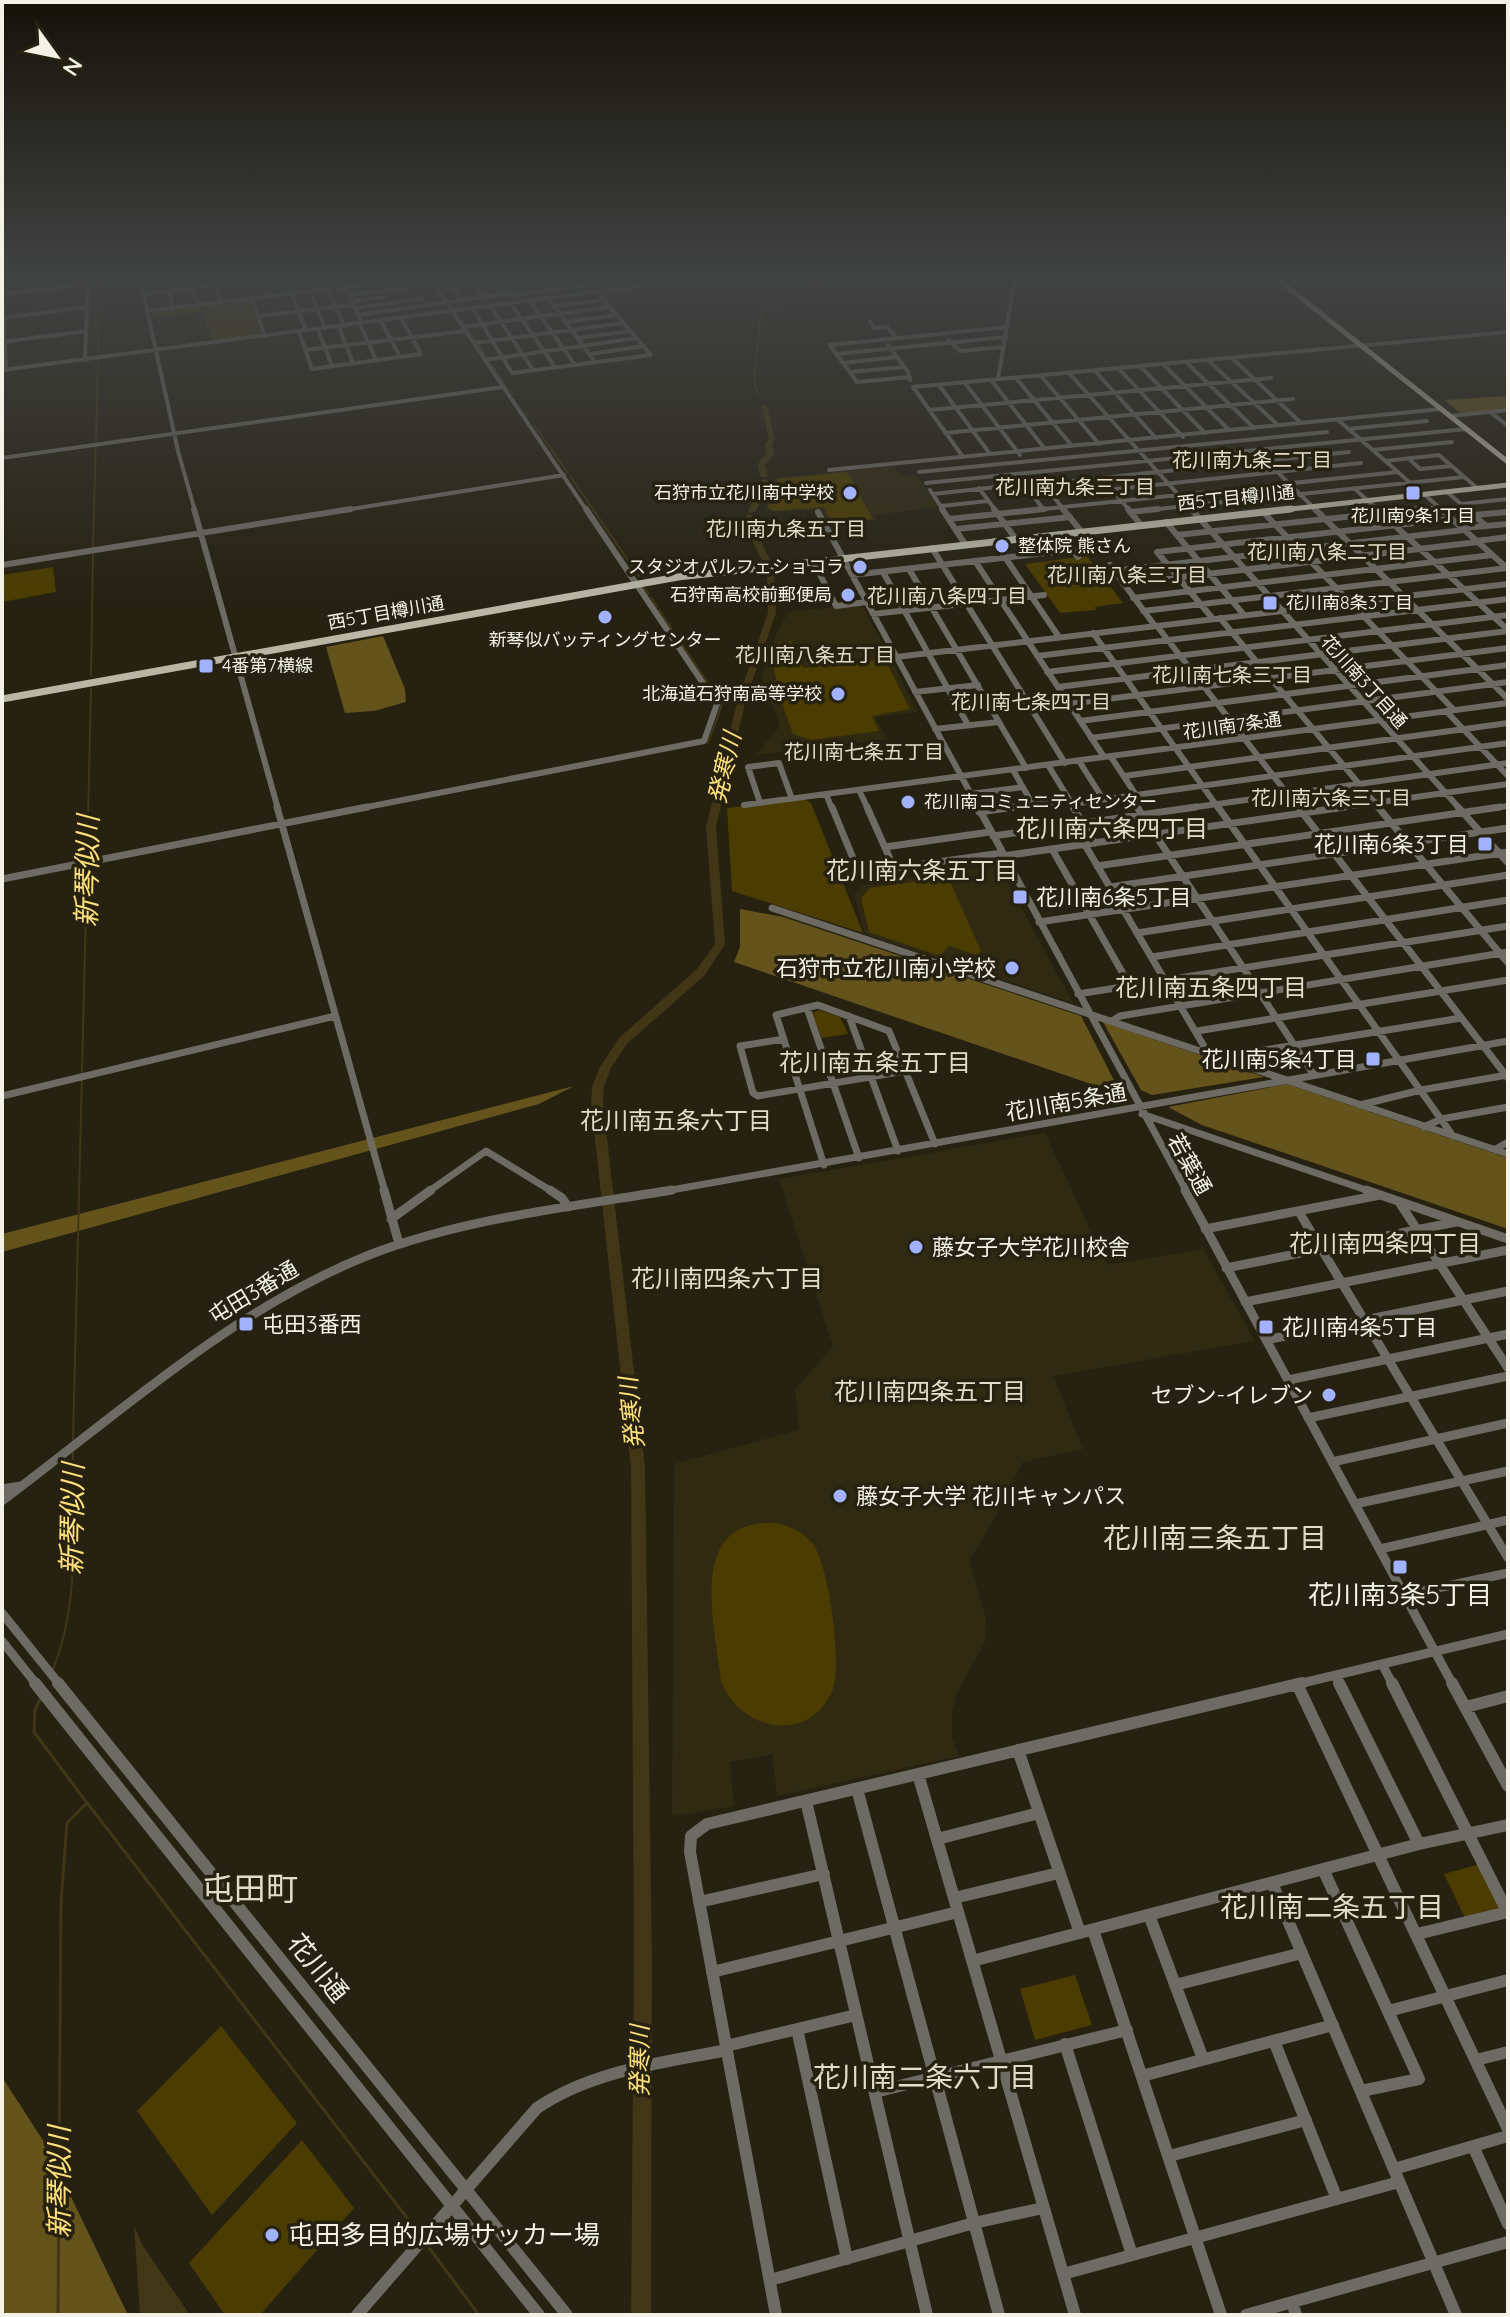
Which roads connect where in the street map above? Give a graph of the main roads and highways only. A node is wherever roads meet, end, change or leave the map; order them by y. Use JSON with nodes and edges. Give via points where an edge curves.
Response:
{"nodes":[{"id":1,"x":1412,"y":386,"type":"edge"},
{"id":2,"x":1508,"y":462,"type":"edge"},
{"id":3,"x":1508,"y":485,"type":"edge"},
{"id":4,"x":2,"y":698,"type":"edge"}],
"edges":[{"from":1,"to":2,"type":"main road"},
{"from":3,"to":4,"type":"main road","name":"西5丁目樽川通","via":[[636,582]]}]}
